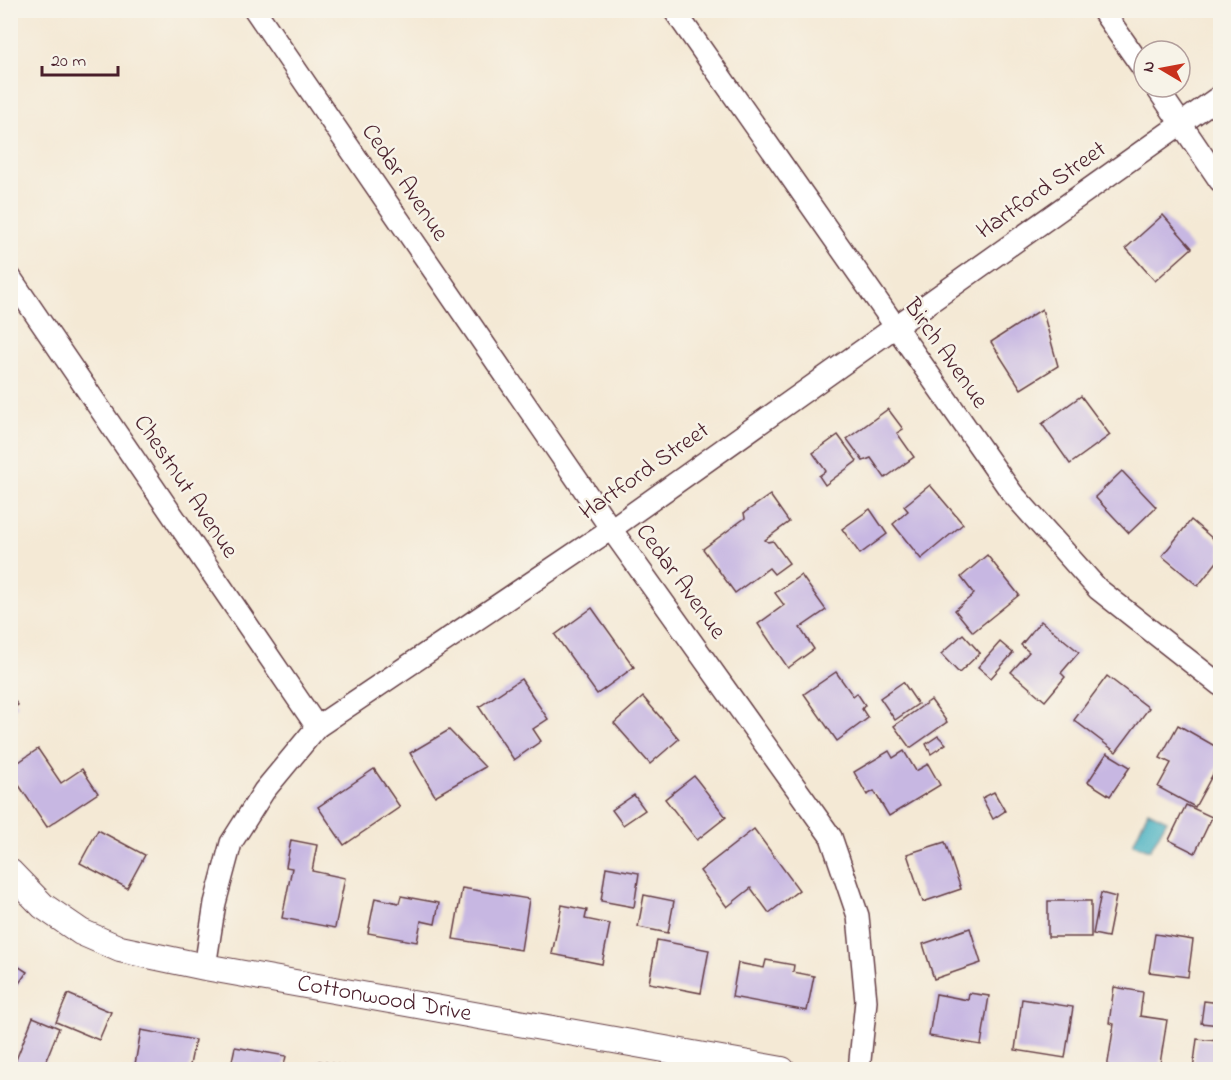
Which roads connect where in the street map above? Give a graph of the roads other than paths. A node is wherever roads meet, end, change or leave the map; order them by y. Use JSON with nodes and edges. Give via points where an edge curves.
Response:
{"nodes":[{"id":1,"x":255,"y":10,"type":"edge"},
{"id":2,"x":674,"y":10,"type":"edge"},
{"id":3,"x":1102,"y":10,"type":"edge"},
{"id":4,"x":1132,"y":53,"type":"edge"},
{"id":5,"x":1221,"y":96,"type":"edge"},
{"id":6,"x":1164,"y":99,"type":"edge"},
{"id":7,"x":1182,"y":124,"type":"junction"},
{"id":8,"x":1221,"y":182,"type":"edge"},
{"id":9,"x":10,"y":277,"type":"edge"},
{"id":10,"x":894,"y":326,"type":"junction"},
{"id":11,"x":611,"y":529,"type":"junction"},
{"id":12,"x":1221,"y":685,"type":"edge"},
{"id":13,"x":317,"y":727,"type":"junction"},
{"id":14,"x":10,"y":872,"type":"edge"},
{"id":15,"x":204,"y":967,"type":"junction"},
{"id":16,"x":782,"y":1070,"type":"edge"},
{"id":17,"x":859,"y":1070,"type":"edge"}],
"edges":[{"from":1,"to":11,"type":"street","name":"Cedar Avenue"},
{"from":2,"to":10,"type":"street","name":"Birch Avenue"},
{"from":3,"to":4,"type":"street"},
{"from":5,"to":7,"type":"street","name":"Hartford Street"},
{"from":6,"to":7,"type":"street"},
{"from":7,"to":8,"type":"street"},
{"from":7,"to":10,"type":"street","name":"Hartford Street"},
{"from":9,"to":13,"type":"street","name":"Chestnut Avenue"},
{"from":10,"to":11,"type":"street","name":"Hartford Street"},
{"from":10,"to":12,"type":"street","name":"Birch Avenue","via":[[1012,493],[1098,589]]},
{"from":11,"to":13,"type":"street","name":"Hartford Street"},
{"from":11,"to":17,"type":"street","name":"Cedar Avenue","via":[[831,837],[858,916],[867,1001]]},
{"from":13,"to":15,"type":"street","name":"Hartford Street","via":[[264,791],[231,843]]},
{"from":14,"to":15,"type":"street","name":"Cottonwood Drive","via":[[43,906],[81,932],[120,949]]},
{"from":15,"to":16,"type":"street","name":"Cottonwood Drive"}]}
